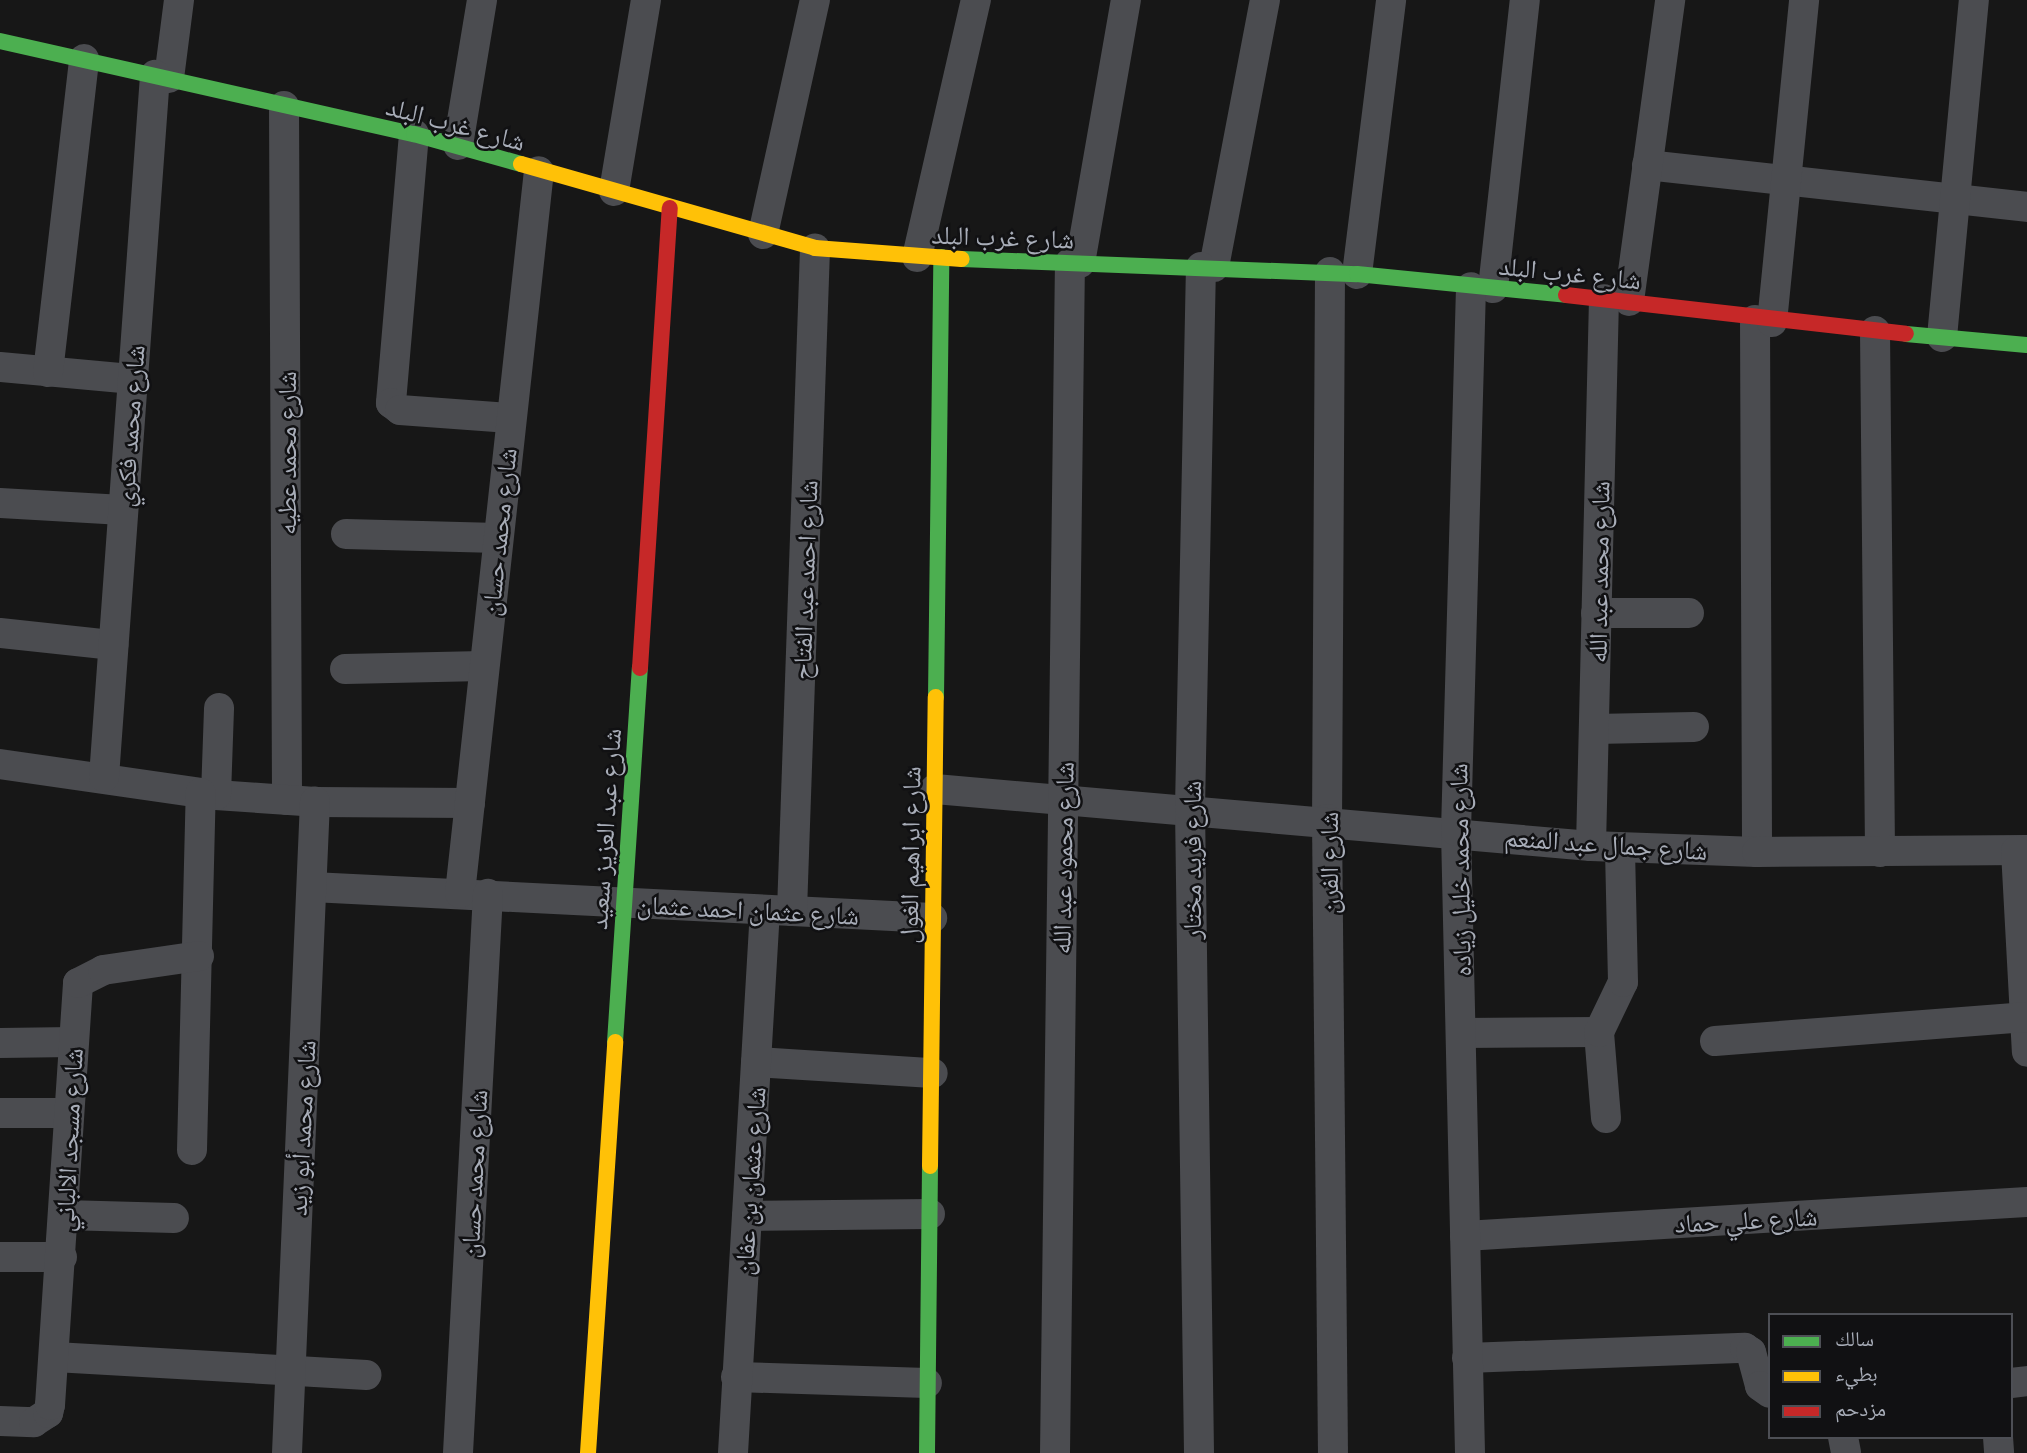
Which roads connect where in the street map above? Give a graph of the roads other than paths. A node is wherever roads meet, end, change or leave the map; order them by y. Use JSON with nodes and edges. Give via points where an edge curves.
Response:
{"nodes":[{"id":1,"x":179,"y":0,"type":"edge"},
{"id":2,"x":482,"y":0,"type":"edge"},
{"id":3,"x":646,"y":0,"type":"edge"},
{"id":4,"x":815,"y":0,"type":"edge"},
{"id":5,"x":976,"y":0,"type":"edge"},
{"id":6,"x":1126,"y":0,"type":"edge"},
{"id":7,"x":1265,"y":0,"type":"edge"},
{"id":8,"x":1391,"y":0,"type":"edge"},
{"id":9,"x":1525,"y":0,"type":"edge"},
{"id":10,"x":1670,"y":0,"type":"edge"},
{"id":11,"x":1804,"y":0,"type":"edge"},
{"id":12,"x":1973,"y":0,"type":"edge"},
{"id":13,"x":0,"y":41,"type":"edge"},
{"id":14,"x":84,"y":59,"type":"junction"},
{"id":15,"x":162,"y":76,"type":"junction"},
{"id":16,"x":284,"y":106,"type":"junction"},
{"id":17,"x":414,"y":134,"type":"junction"},
{"id":18,"x":458,"y":145,"type":"junction"},
{"id":19,"x":1647,"y":165,"type":"junction"},
{"id":20,"x":539,"y":171,"type":"junction"},
{"id":21,"x":1786,"y":181,"type":"junction"},
{"id":22,"x":614,"y":191,"type":"junction"},
{"id":23,"x":1955,"y":199,"type":"junction"},
{"id":24,"x":2027,"y":207,"type":"edge"},
{"id":25,"x":670,"y":208,"type":"junction"},
{"id":26,"x":763,"y":234,"type":"junction"},
{"id":27,"x":815,"y":248,"type":"junction"},
{"id":28,"x":929,"y":257,"type":"junction"},
{"id":29,"x":1075,"y":263,"type":"junction"},
{"id":30,"x":1208,"y":267,"type":"junction"},
{"id":31,"x":1343,"y":273,"type":"junction"},
{"id":32,"x":1482,"y":288,"type":"junction"},
{"id":33,"x":1616,"y":300,"type":"junction"},
{"id":34,"x":1763,"y":321,"type":"junction"},
{"id":35,"x":1875,"y":331,"type":"junction"},
{"id":36,"x":1942,"y":337,"type":"junction"},
{"id":37,"x":2027,"y":345,"type":"edge"},
{"id":38,"x":0,"y":368,"type":"edge"},
{"id":39,"x":48,"y":372,"type":"junction"},
{"id":40,"x":133,"y":379,"type":"junction"},
{"id":41,"x":510,"y":418,"type":"junction"},
{"id":42,"x":0,"y":503,"type":"edge"},
{"id":43,"x":123,"y":510,"type":"junction"},
{"id":44,"x":346,"y":534,"type":"dead end"},
{"id":45,"x":498,"y":538,"type":"junction"},
{"id":46,"x":1596,"y":613,"type":"junction"},
{"id":47,"x":1689,"y":613,"type":"dead end"},
{"id":48,"x":0,"y":633,"type":"edge"},
{"id":49,"x":113,"y":645,"type":"junction"},
{"id":50,"x":483,"y":666,"type":"junction"},
{"id":51,"x":345,"y":669,"type":"dead end"},
{"id":52,"x":219,"y":708,"type":"dead end"},
{"id":53,"x":1694,"y":727,"type":"dead end"},
{"id":54,"x":1595,"y":729,"type":"junction"},
{"id":55,"x":0,"y":764,"type":"edge"},
{"id":56,"x":104,"y":776,"type":"junction"},
{"id":57,"x":935,"y":789,"type":"junction"},
{"id":58,"x":209,"y":794,"type":"junction"},
{"id":59,"x":1062,"y":799,"type":"junction"},
{"id":60,"x":301,"y":801,"type":"junction"},
{"id":61,"x":470,"y":803,"type":"junction"},
{"id":62,"x":1189,"y":808,"type":"junction"},
{"id":63,"x":1327,"y":819,"type":"junction"},
{"id":64,"x":1456,"y":831,"type":"junction"},
{"id":65,"x":1606,"y":846,"type":"junction"},
{"id":66,"x":2021,"y":851,"type":"edge"},
{"id":67,"x":1757,"y":852,"type":"junction"},
{"id":68,"x":1880,"y":852,"type":"junction"},
{"id":69,"x":312,"y":887,"type":"junction"},
{"id":70,"x":474,"y":894,"type":"junction"},
{"id":71,"x":623,"y":902,"type":"junction"},
{"id":72,"x":778,"y":910,"type":"junction"},
{"id":73,"x":932,"y":918,"type":"junction"},
{"id":74,"x":199,"y":956,"type":"junction"},
{"id":75,"x":2026,"y":1017,"type":"edge"},
{"id":76,"x":1599,"y":1032,"type":"junction"},
{"id":77,"x":1462,"y":1033,"type":"junction"},
{"id":78,"x":1715,"y":1041,"type":"dead end"},
{"id":79,"x":73,"y":1042,"type":"junction"},
{"id":80,"x":0,"y":1043,"type":"edge"},
{"id":81,"x":2027,"y":1052,"type":"edge"},
{"id":82,"x":756,"y":1062,"type":"junction"},
{"id":83,"x":933,"y":1073,"type":"junction"},
{"id":84,"x":69,"y":1113,"type":"junction"},
{"id":85,"x":0,"y":1114,"type":"edge"},
{"id":86,"x":1606,"y":1118,"type":"dead end"},
{"id":87,"x":192,"y":1150,"type":"dead end"},
{"id":88,"x":2027,"y":1202,"type":"edge"},
{"id":89,"x":930,"y":1214,"type":"junction"},
{"id":90,"x":65,"y":1215,"type":"junction"},
{"id":91,"x":747,"y":1216,"type":"junction"},
{"id":92,"x":174,"y":1218,"type":"dead end"},
{"id":93,"x":1465,"y":1236,"type":"junction"},
{"id":94,"x":0,"y":1257,"type":"edge"},
{"id":95,"x":62,"y":1257,"type":"junction"},
{"id":96,"x":55,"y":1357,"type":"junction"},
{"id":97,"x":1467,"y":1358,"type":"junction"},
{"id":98,"x":290,"y":1371,"type":"junction"},
{"id":99,"x":366,"y":1376,"type":"dead end"},
{"id":100,"x":736,"y":1377,"type":"junction"},
{"id":101,"x":927,"y":1382,"type":"junction"},
{"id":102,"x":1768,"y":1392,"type":"edge"},
{"id":103,"x":0,"y":1420,"type":"edge"},
{"id":104,"x":287,"y":1453,"type":"edge"},
{"id":105,"x":458,"y":1453,"type":"edge"},
{"id":106,"x":588,"y":1453,"type":"edge"},
{"id":107,"x":733,"y":1453,"type":"edge"},
{"id":108,"x":927,"y":1453,"type":"edge"},
{"id":109,"x":1055,"y":1453,"type":"edge"},
{"id":110,"x":1199,"y":1453,"type":"edge"},
{"id":111,"x":1333,"y":1453,"type":"edge"},
{"id":112,"x":1470,"y":1453,"type":"edge"}],
"edges":[{"from":1,"to":15,"type":"street","name":"شارع محمد فكري"},
{"from":2,"to":18,"type":"street"},
{"from":3,"to":22,"type":"street"},
{"from":4,"to":26,"type":"street"},
{"from":5,"to":28,"type":"street"},
{"from":6,"to":29,"type":"street","name":"شارع محمود عبد الله"},
{"from":7,"to":30,"type":"street","name":"شارع فريد مختار"},
{"from":8,"to":31,"type":"street","name":"شارع الفرن"},
{"from":9,"to":32,"type":"street","name":"شارع محمد خليل زياده"},
{"from":10,"to":19,"type":"street","name":"شارع محمد عبد الله"},
{"from":11,"to":21,"type":"street"},
{"from":12,"to":23,"type":"street"},
{"from":13,"to":14,"type":"street","name":"شارع غرب البلد"},
{"from":14,"to":15,"type":"street","name":"شارع غرب البلد"},
{"from":14,"to":39,"type":"street"},
{"from":15,"to":16,"type":"street","name":"شارع غرب البلد"},
{"from":15,"to":40,"type":"street","name":"شارع محمد فكري"},
{"from":16,"to":17,"type":"street","name":"شارع غرب البلد"},
{"from":16,"to":60,"type":"street","name":"شارع محمد عطيه"},
{"from":17,"to":18,"type":"street","name":"شارع غرب البلد"},
{"from":17,"to":41,"type":"street","via":[[391,402],[400,410]]},
{"from":18,"to":20,"type":"street","name":"شارع غرب البلد"},
{"from":19,"to":21,"type":"street"},
{"from":19,"to":33,"type":"street","name":"شارع محمد عبد الله"},
{"from":20,"to":22,"type":"street","name":"شارع غرب البلد"},
{"from":20,"to":41,"type":"street","name":"شارع محمد حسان"},
{"from":21,"to":23,"type":"street"},
{"from":21,"to":34,"type":"street"},
{"from":22,"to":25,"type":"street","name":"شارع غرب البلد"},
{"from":23,"to":24,"type":"street"},
{"from":23,"to":36,"type":"street"},
{"from":25,"to":26,"type":"street","name":"شارع غرب البلد"},
{"from":25,"to":71,"type":"street","name":"شارع عبد العزيز سعيد"},
{"from":26,"to":27,"type":"street","name":"شارع غرب البلد"},
{"from":27,"to":28,"type":"street","name":"شارع غرب البلد"},
{"from":27,"to":72,"type":"street","name":"شارع احمد عبد الفتاح"},
{"from":28,"to":29,"type":"street","name":"شارع غرب البلد"},
{"from":28,"to":57,"type":"street","name":"شارع ابراهيم الغول"},
{"from":29,"to":30,"type":"street","name":"شارع غرب البلد"},
{"from":29,"to":59,"type":"street","name":"شارع محمود عبد الله"},
{"from":30,"to":31,"type":"street","name":"شارع غرب البلد"},
{"from":30,"to":62,"type":"street","name":"شارع فريد مختار"},
{"from":31,"to":32,"type":"street","name":"شارع غرب البلد"},
{"from":31,"to":63,"type":"street","name":"شارع الفرن"},
{"from":32,"to":33,"type":"street","name":"شارع غرب البلد"},
{"from":32,"to":64,"type":"street","name":"شارع محمد خليل زياده"},
{"from":33,"to":34,"type":"street","name":"شارع غرب البلد"},
{"from":33,"to":46,"type":"street","name":"شارع محمد عبد الله"},
{"from":34,"to":35,"type":"street","name":"شارع غرب البلد"},
{"from":34,"to":67,"type":"street"},
{"from":35,"to":36,"type":"street","name":"شارع غرب البلد"},
{"from":35,"to":68,"type":"street"},
{"from":36,"to":37,"type":"street","name":"شارع غرب البلد"},
{"from":38,"to":39,"type":"street"},
{"from":39,"to":40,"type":"street"},
{"from":40,"to":43,"type":"street","name":"شارع محمد فكري"},
{"from":41,"to":45,"type":"street","name":"شارع محمد حسان"},
{"from":42,"to":43,"type":"street"},
{"from":43,"to":49,"type":"street","name":"شارع محمد فكري"},
{"from":44,"to":45,"type":"street"},
{"from":45,"to":50,"type":"street","name":"شارع محمد حسان"},
{"from":46,"to":47,"type":"street"},
{"from":46,"to":54,"type":"street","name":"شارع محمد عبد الله"},
{"from":48,"to":49,"type":"street"},
{"from":49,"to":56,"type":"street","name":"شارع محمد فكري"},
{"from":50,"to":51,"type":"street"},
{"from":50,"to":61,"type":"street","name":"شارع محمد حسان"},
{"from":52,"to":58,"type":"street"},
{"from":53,"to":54,"type":"street"},
{"from":54,"to":65,"type":"street","name":"شارع محمد عبد الله"},
{"from":55,"to":56,"type":"street"},
{"from":56,"to":58,"type":"street"},
{"from":57,"to":59,"type":"street","name":"شارع جمال عبد المنعم"},
{"from":57,"to":73,"type":"street","name":"شارع ابراهيم الغول"},
{"from":58,"to":60,"type":"street"},
{"from":58,"to":74,"type":"street"},
{"from":59,"to":62,"type":"street","name":"شارع جمال عبد المنعم"},
{"from":59,"to":109,"type":"street","name":"شارع محمود عبد الله"},
{"from":60,"to":61,"type":"street"},
{"from":60,"to":69,"type":"street","name":"شارع محمد أبو زيد"},
{"from":61,"to":70,"type":"street","name":"شارع محمد حسان"},
{"from":62,"to":63,"type":"street","name":"شارع جمال عبد المنعم"},
{"from":62,"to":110,"type":"street","name":"شارع فريد مختار"},
{"from":63,"to":64,"type":"street","name":"شارع جمال عبد المنعم"},
{"from":63,"to":111,"type":"street","name":"شارع الفرن"},
{"from":64,"to":65,"type":"street","name":"شارع جمال عبد المنعم"},
{"from":64,"to":77,"type":"street","name":"شارع محمد خليل زياده"},
{"from":65,"to":67,"type":"street","name":"شارع جمال عبد المنعم"},
{"from":65,"to":76,"type":"street","name":"شارع محمد عبد الله","via":[[1623,982]]},
{"from":66,"to":68,"type":"street","name":"شارع جمال عبد المنعم"},
{"from":66,"to":75,"type":"street"},
{"from":67,"to":68,"type":"street","name":"شارع جمال عبد المنعم"},
{"from":69,"to":70,"type":"street","name":"شارع عثمان احمد عثمان"},
{"from":69,"to":98,"type":"street","name":"شارع محمد أبو زيد"},
{"from":70,"to":71,"type":"street","name":"شارع عثمان احمد عثمان"},
{"from":70,"to":105,"type":"street","name":"شارع محمد حسان"},
{"from":71,"to":72,"type":"street","name":"شارع عثمان احمد عثمان"},
{"from":71,"to":106,"type":"street","name":"شارع عبد العزيز سعيد"},
{"from":72,"to":73,"type":"street","name":"شارع عثمان احمد عثمان"},
{"from":72,"to":82,"type":"street","name":"شارع عثمان بن عفان"},
{"from":73,"to":83,"type":"street","name":"شارع ابراهيم الغول"},
{"from":74,"to":79,"type":"street","name":"شارع مسجد الالباني","via":[[86,976],[75,994]]},
{"from":74,"to":87,"type":"street"},
{"from":75,"to":78,"type":"street"},
{"from":75,"to":81,"type":"street"},
{"from":76,"to":77,"type":"street"},
{"from":76,"to":86,"type":"street"},
{"from":77,"to":93,"type":"street","name":"شارع محمد خليل زياده"},
{"from":79,"to":80,"type":"street"},
{"from":79,"to":84,"type":"street","name":"شارع مسجد الالباني"},
{"from":82,"to":83,"type":"street"},
{"from":82,"to":91,"type":"street","name":"شارع عثمان بن عفان"},
{"from":83,"to":89,"type":"street","name":"شارع ابراهيم الغول"},
{"from":84,"to":85,"type":"street"},
{"from":84,"to":90,"type":"street","name":"شارع مسجد الالباني"},
{"from":88,"to":93,"type":"street","name":"شارع علي حماد"},
{"from":89,"to":91,"type":"street"},
{"from":89,"to":101,"type":"street","name":"شارع ابراهيم الغول"},
{"from":90,"to":92,"type":"street"},
{"from":90,"to":95,"type":"street","name":"شارع مسجد الالباني"},
{"from":91,"to":100,"type":"street","name":"شارع عثمان بن عفان"},
{"from":93,"to":97,"type":"street","name":"شارع محمد خليل زياده"},
{"from":94,"to":95,"type":"street"},
{"from":95,"to":96,"type":"street","name":"شارع مسجد الالباني"},
{"from":96,"to":98,"type":"street"},
{"from":96,"to":103,"type":"street","name":"شارع مسجد الالباني","via":[[50,1405],[42,1419]]},
{"from":97,"to":102,"type":"street","via":[[1745,1349],[1751,1352],[1760,1386]]},
{"from":97,"to":112,"type":"street","name":"شارع محمد خليل زياده"},
{"from":98,"to":99,"type":"street"},
{"from":98,"to":104,"type":"street","name":"شارع محمد أبو زيد"},
{"from":100,"to":101,"type":"street"},
{"from":100,"to":107,"type":"street","name":"شارع عثمان بن عفان"},
{"from":101,"to":108,"type":"street","name":"شارع ابراهيم الغول"}]}
